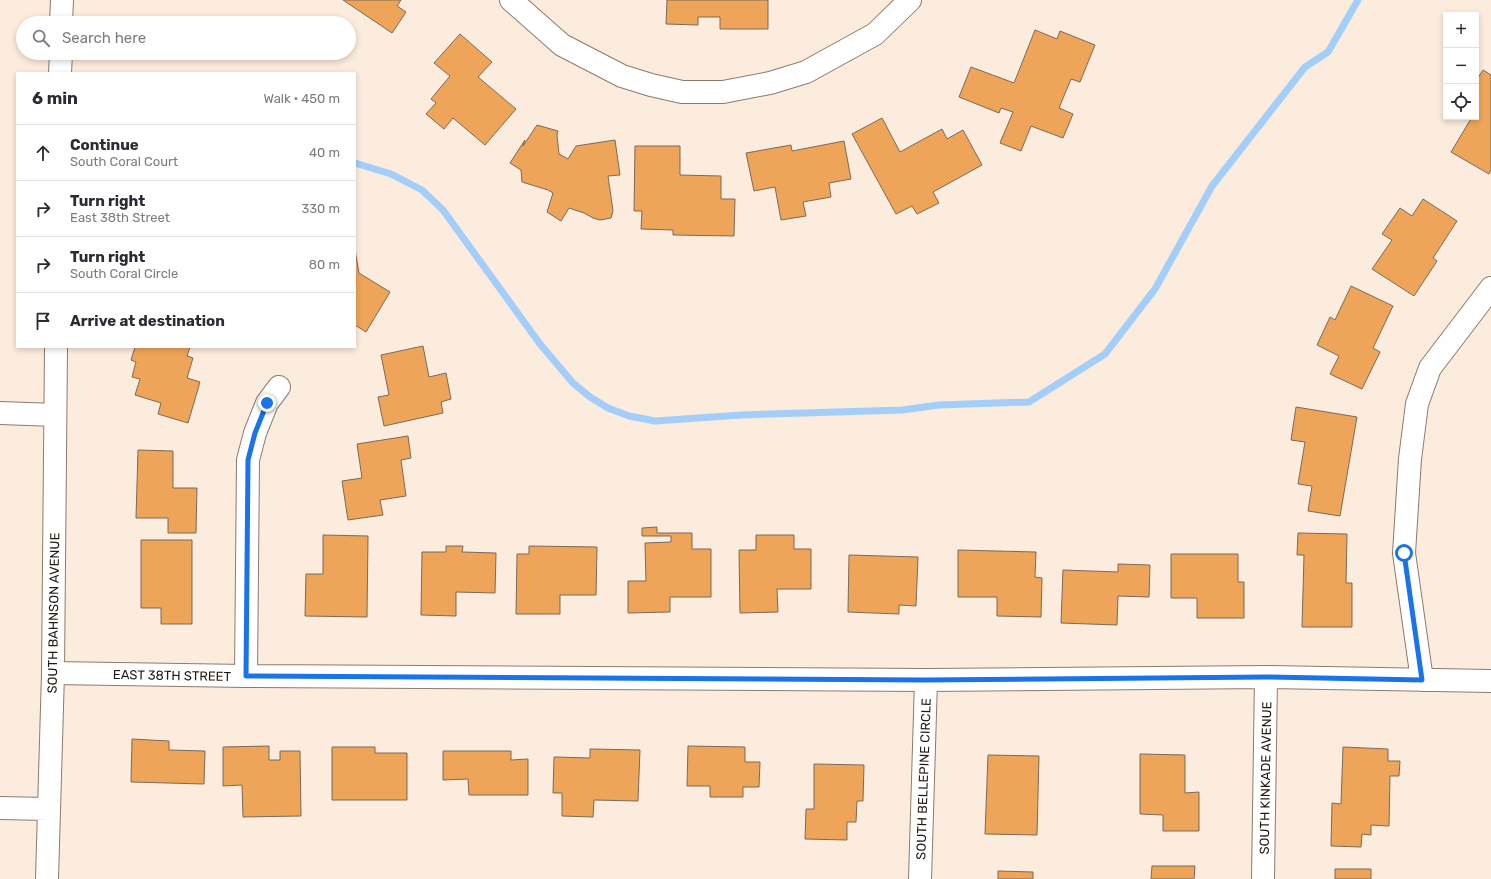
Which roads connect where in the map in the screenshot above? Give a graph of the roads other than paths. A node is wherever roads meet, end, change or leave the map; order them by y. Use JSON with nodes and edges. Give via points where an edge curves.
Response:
{"nodes":[{"id":1,"x":62,"y":0,"type":"edge"},
{"id":2,"x":511,"y":0,"type":"edge"},
{"id":3,"x":910,"y":0,"type":"edge"},
{"id":4,"x":61,"y":16,"type":"edge"},
{"id":5,"x":61,"y":60,"type":"edge"},
{"id":6,"x":60,"y":72,"type":"edge"},
{"id":7,"x":1491,"y":288,"type":"edge"},
{"id":8,"x":56,"y":348,"type":"edge"},
{"id":9,"x":279,"y":387,"type":"dead end"},
{"id":10,"x":0,"y":413,"type":"edge"},
{"id":11,"x":55,"y":415,"type":"junction"},
{"id":12,"x":53,"y":673,"type":"junction"},
{"id":13,"x":246,"y":676,"type":"junction"},
{"id":14,"x":1266,"y":677,"type":"junction"},
{"id":15,"x":926,"y":680,"type":"junction"},
{"id":16,"x":1422,"y":680,"type":"junction"},
{"id":17,"x":1491,"y":681,"type":"edge"},
{"id":18,"x":0,"y":808,"type":"edge"},
{"id":19,"x":48,"y":809,"type":"junction"},
{"id":20,"x":47,"y":879,"type":"edge"},
{"id":21,"x":920,"y":879,"type":"edge"},
{"id":22,"x":1263,"y":879,"type":"edge"}],
"edges":[{"from":1,"to":4,"type":"street"},
{"from":2,"to":3,"type":"street","via":[[562,45],[622,76],[682,92],[723,92],[770,83],[806,72],[875,34]]},
{"from":5,"to":6,"type":"street"},
{"from":7,"to":16,"type":"street","via":[[1430,368],[1417,404],[1410,459],[1404,553]]},
{"from":8,"to":11,"type":"street","name":"SOUTH BAHNSON AVENUE"},
{"from":9,"to":13,"type":"street","via":[[267,403],[248,460]]},
{"from":10,"to":11,"type":"street"},
{"from":11,"to":12,"type":"street","name":"SOUTH BAHNSON AVENUE"},
{"from":12,"to":13,"type":"street","name":"EAST 38TH STREET"},
{"from":12,"to":19,"type":"street","name":"SOUTH BAHNSON AVENUE"},
{"from":13,"to":15,"type":"street","name":"EAST 38TH STREET"},
{"from":14,"to":15,"type":"street","name":"EAST 38TH STREET"},
{"from":14,"to":16,"type":"street","name":"EAST 38TH STREET"},
{"from":14,"to":22,"type":"street","name":"SOUTH KINKADE AVENUE"},
{"from":15,"to":21,"type":"street","name":"SOUTH BELLEPINE CIRCLE"},
{"from":16,"to":17,"type":"street","name":"EAST 38TH STREET"},
{"from":18,"to":19,"type":"street"},
{"from":19,"to":20,"type":"street","name":"SOUTH BAHNSON AVENUE"}]}
